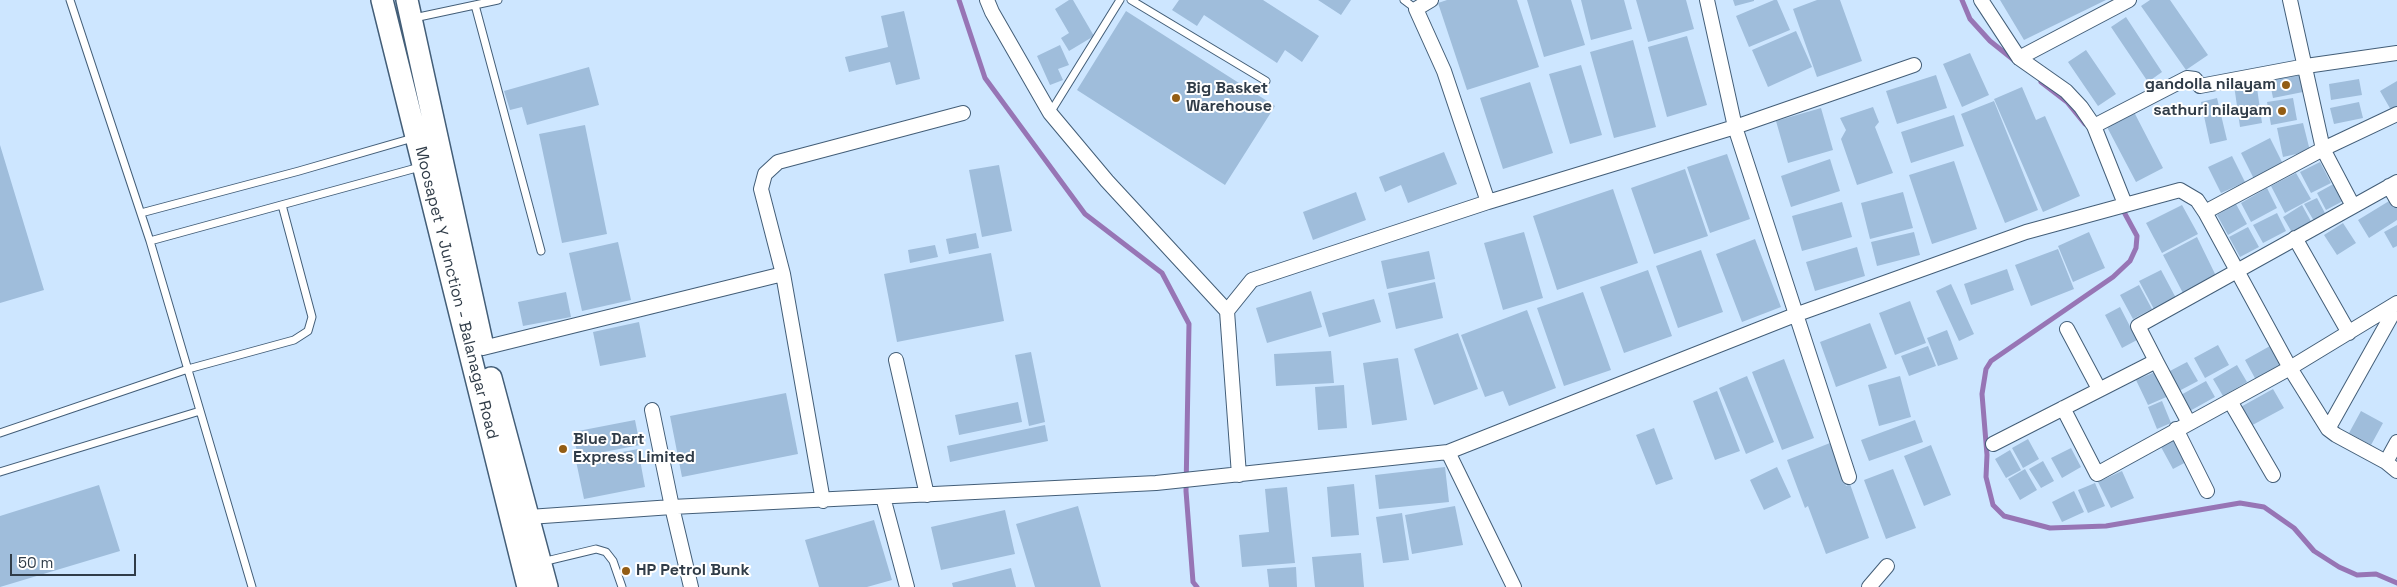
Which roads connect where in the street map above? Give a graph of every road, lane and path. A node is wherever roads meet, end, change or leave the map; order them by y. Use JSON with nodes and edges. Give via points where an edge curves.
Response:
{"nodes":[{"id":1,"x":70,"y":0,"type":"edge"},
{"id":2,"x":382,"y":0,"type":"edge"},
{"id":3,"x":498,"y":0,"type":"edge"},
{"id":4,"x":987,"y":0,"type":"edge"},
{"id":5,"x":1120,"y":0,"type":"edge"},
{"id":6,"x":1131,"y":0,"type":"edge"},
{"id":7,"x":1404,"y":0,"type":"edge"},
{"id":8,"x":1431,"y":0,"type":"edge"},
{"id":9,"x":1707,"y":0,"type":"edge"},
{"id":10,"x":1981,"y":0,"type":"edge"},
{"id":11,"x":2129,"y":0,"type":"edge"},
{"id":12,"x":2290,"y":0,"type":"edge"},
{"id":13,"x":475,"y":5,"type":"junction"},
{"id":14,"x":409,"y":9,"type":"edge"},
{"id":15,"x":1416,"y":9,"type":"junction"},
{"id":16,"x":2397,"y":52,"type":"edge"},
{"id":17,"x":2019,"y":58,"type":"junction"},
{"id":18,"x":1914,"y":65,"type":"dead end"},
{"id":19,"x":2306,"y":66,"type":"junction"},
{"id":20,"x":1266,"y":82,"type":"dead end"},
{"id":21,"x":963,"y":113,"type":"dead end"},
{"id":22,"x":1050,"y":113,"type":"junction"},
{"id":23,"x":2397,"y":114,"type":"edge"},
{"id":24,"x":2094,"y":126,"type":"junction"},
{"id":25,"x":1735,"y":127,"type":"junction"},
{"id":26,"x":417,"y":136,"type":"junction"},
{"id":27,"x":2323,"y":149,"type":"junction"},
{"id":28,"x":424,"y":166,"type":"junction"},
{"id":29,"x":2393,"y":184,"type":"edge"},
{"id":30,"x":2397,"y":200,"type":"edge"},
{"id":31,"x":1488,"y":202,"type":"junction"},
{"id":32,"x":2125,"y":204,"type":"junction"},
{"id":33,"x":282,"y":205,"type":"junction"},
{"id":34,"x":2353,"y":206,"type":"junction"},
{"id":35,"x":2205,"y":212,"type":"junction"},
{"id":36,"x":141,"y":214,"type":"junction"},
{"id":37,"x":2296,"y":238,"type":"junction"},
{"id":38,"x":150,"y":241,"type":"junction"},
{"id":39,"x":541,"y":251,"type":"dead end"},
{"id":40,"x":2236,"y":270,"type":"junction"},
{"id":41,"x":783,"y":274,"type":"junction"},
{"id":42,"x":2397,"y":304,"type":"edge"},
{"id":43,"x":1227,"y":311,"type":"junction"},
{"id":44,"x":1795,"y":315,"type":"junction"},
{"id":45,"x":2068,"y":328,"type":"dead end"},
{"id":46,"x":2349,"y":333,"type":"junction"},
{"id":47,"x":483,"y":348,"type":"junction"},
{"id":48,"x":896,"y":360,"type":"dead end"},
{"id":49,"x":2156,"y":361,"type":"junction"},
{"id":50,"x":2290,"y":368,"type":"junction"},
{"id":51,"x":188,"y":369,"type":"junction"},
{"id":52,"x":2099,"y":390,"type":"junction"},
{"id":53,"x":2230,"y":401,"type":"junction"},
{"id":54,"x":2063,"y":408,"type":"junction"},
{"id":55,"x":652,"y":410,"type":"dead end"},
{"id":56,"x":200,"y":411,"type":"junction"},
{"id":57,"x":2183,"y":426,"type":"junction"},
{"id":58,"x":2328,"y":429,"type":"junction"},
{"id":59,"x":0,"y":433,"type":"edge"},
{"id":60,"x":2397,"y":442,"type":"edge"},
{"id":61,"x":1993,"y":444,"type":"dead end"},
{"id":62,"x":1448,"y":452,"type":"junction"},
{"id":63,"x":2392,"y":466,"type":"edge"},
{"id":64,"x":0,"y":472,"type":"edge"},
{"id":65,"x":1239,"y":475,"type":"junction"},
{"id":66,"x":2273,"y":475,"type":"dead end"},
{"id":67,"x":1850,"y":477,"type":"dead end"},
{"id":68,"x":2207,"y":491,"type":"dead end"},
{"id":69,"x":927,"y":495,"type":"junction"},
{"id":70,"x":883,"y":497,"type":"junction"},
{"id":71,"x":823,"y":500,"type":"junction"},
{"id":72,"x":672,"y":507,"type":"junction"},
{"id":73,"x":529,"y":517,"type":"junction"},
{"id":74,"x":541,"y":562,"type":"junction"},
{"id":75,"x":1887,"y":566,"type":"dead end"},
{"id":76,"x":252,"y":587,"type":"edge"},
{"id":77,"x":528,"y":587,"type":"edge"},
{"id":78,"x":548,"y":587,"type":"edge"},
{"id":79,"x":622,"y":587,"type":"edge"},
{"id":80,"x":691,"y":587,"type":"edge"},
{"id":81,"x":907,"y":587,"type":"edge"},
{"id":82,"x":1514,"y":587,"type":"edge"},
{"id":83,"x":1869,"y":587,"type":"edge"}],
"edges":[{"from":1,"to":36,"type":"lane"},
{"from":2,"to":26,"type":"main road","name":"Moosapet Y Junction - Balanagar Road"},
{"from":3,"to":13,"type":"lane"},
{"from":4,"to":22,"type":"street"},
{"from":5,"to":22,"type":"lane"},
{"from":6,"to":20,"type":"lane"},
{"from":7,"to":15,"type":"lane"},
{"from":8,"to":15,"type":"street"},
{"from":9,"to":25,"type":"street"},
{"from":10,"to":17,"type":"street"},
{"from":11,"to":17,"type":"street"},
{"from":12,"to":19,"type":"street"},
{"from":13,"to":14,"type":"lane"},
{"from":13,"to":39,"type":"lane"},
{"from":14,"to":47,"type":"main road"},
{"from":15,"to":31,"type":"street","via":[[1444,71]]},
{"from":16,"to":19,"type":"street"},
{"from":17,"to":24,"type":"street","via":[[2066,91]]},
{"from":18,"to":25,"type":"street"},
{"from":19,"to":24,"type":"street","via":[[2200,86],[2195,79],[2187,78]]},
{"from":19,"to":27,"type":"street"},
{"from":21,"to":41,"type":"street","via":[[778,162],[765,174],[761,189]]},
{"from":22,"to":43,"type":"street","via":[[1107,181]]},
{"from":23,"to":27,"type":"street"},
{"from":24,"to":32,"type":"street"},
{"from":25,"to":31,"type":"street"},
{"from":25,"to":44,"type":"street"},
{"from":26,"to":28,"type":"main road","name":"Moosapet Y Junction - Balanagar Road"},
{"from":26,"to":36,"type":"lane"},
{"from":27,"to":34,"type":"street"},
{"from":27,"to":35,"type":"street"},
{"from":28,"to":33,"type":"lane"},
{"from":28,"to":77,"type":"main road","name":"Moosapet Y Junction - Balanagar Road"},
{"from":29,"to":30,"type":"street"},
{"from":29,"to":34,"type":"street"},
{"from":31,"to":43,"type":"street","via":[[1252,280]]},
{"from":32,"to":35,"type":"street","via":[[2180,190],[2197,200]]},
{"from":32,"to":44,"type":"street","via":[[2026,232]]},
{"from":33,"to":38,"type":"lane"},
{"from":33,"to":51,"type":"lane","via":[[312,318],[308,331],[294,340]]},
{"from":34,"to":37,"type":"street"},
{"from":35,"to":40,"type":"street"},
{"from":36,"to":38,"type":"lane"},
{"from":37,"to":40,"type":"street"},
{"from":37,"to":46,"type":"street"},
{"from":38,"to":51,"type":"lane"},
{"from":40,"to":49,"type":"street","via":[[2138,326]]},
{"from":40,"to":50,"type":"street"},
{"from":41,"to":47,"type":"street"},
{"from":41,"to":71,"type":"street"},
{"from":42,"to":46,"type":"street"},
{"from":42,"to":58,"type":"street"},
{"from":43,"to":65,"type":"street"},
{"from":44,"to":62,"type":"street"},
{"from":44,"to":67,"type":"street"},
{"from":45,"to":52,"type":"street"},
{"from":46,"to":50,"type":"street"},
{"from":47,"to":73,"type":"main road"},
{"from":48,"to":69,"type":"street"},
{"from":49,"to":52,"type":"street"},
{"from":49,"to":57,"type":"street"},
{"from":50,"to":53,"type":"street"},
{"from":50,"to":58,"type":"street"},
{"from":51,"to":56,"type":"lane"},
{"from":51,"to":59,"type":"lane"},
{"from":52,"to":54,"type":"street"},
{"from":53,"to":57,"type":"street"},
{"from":53,"to":66,"type":"street"},
{"from":54,"to":57,"type":"street","via":[[2098,474]]},
{"from":54,"to":61,"type":"street"},
{"from":55,"to":72,"type":"street"},
{"from":56,"to":64,"type":"lane"},
{"from":56,"to":76,"type":"lane"},
{"from":57,"to":68,"type":"street"},
{"from":58,"to":63,"type":"street"},
{"from":60,"to":63,"type":"street"},
{"from":62,"to":65,"type":"street"},
{"from":62,"to":82,"type":"street"},
{"from":65,"to":69,"type":"street","via":[[1156,483]]},
{"from":69,"to":70,"type":"street"},
{"from":70,"to":71,"type":"street"},
{"from":70,"to":81,"type":"street"},
{"from":71,"to":72,"type":"street"},
{"from":72,"to":73,"type":"street"},
{"from":72,"to":80,"type":"street"},
{"from":73,"to":74,"type":"main road"},
{"from":74,"to":78,"type":"main road"},
{"from":74,"to":79,"type":"lane","via":[[596,549],[606,552],[613,561]]},
{"from":75,"to":83,"type":"street"}]}
